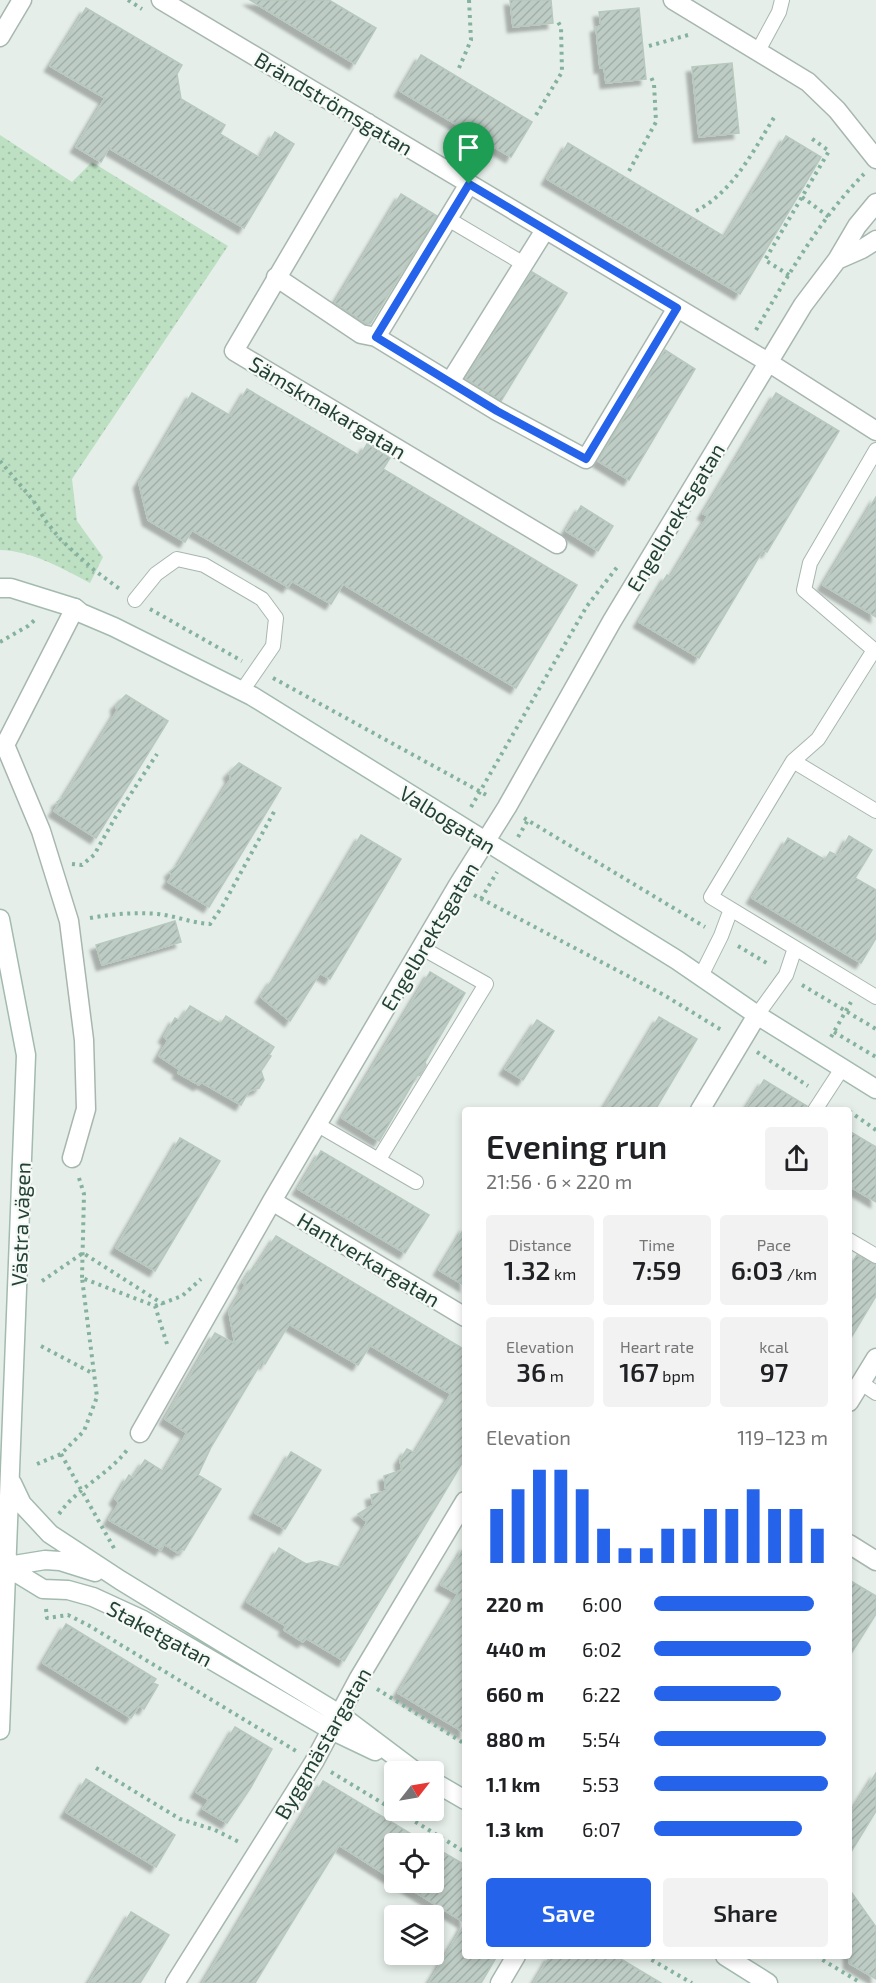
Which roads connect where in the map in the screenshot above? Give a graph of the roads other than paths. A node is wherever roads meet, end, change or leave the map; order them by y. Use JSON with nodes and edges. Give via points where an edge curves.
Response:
{"nodes":[{"id":1,"x":22,"y":0,"type":"edge"},
{"id":2,"x":161,"y":0,"type":"edge"},
{"id":3,"x":673,"y":0,"type":"edge"},
{"id":4,"x":782,"y":0,"type":"edge"},
{"id":5,"x":0,"y":37,"type":"edge"},
{"id":6,"x":758,"y":51,"type":"junction"},
{"id":7,"x":368,"y":123,"type":"junction"},
{"id":8,"x":873,"y":164,"type":"edge"},
{"id":9,"x":469,"y":184,"type":"junction"},
{"id":10,"x":876,"y":203,"type":"edge"},
{"id":11,"x":448,"y":219,"type":"junction"},
{"id":12,"x":545,"y":230,"type":"junction"},
{"id":13,"x":876,"y":240,"type":"edge"},
{"id":14,"x":837,"y":260,"type":"junction"},
{"id":15,"x":524,"y":264,"type":"junction"},
{"id":16,"x":276,"y":277,"type":"junction"},
{"id":17,"x":677,"y":308,"type":"junction"},
{"id":18,"x":376,"y":337,"type":"junction"},
{"id":19,"x":768,"y":362,"type":"junction"},
{"id":20,"x":450,"y":382,"type":"junction"},
{"id":21,"x":876,"y":431,"type":"edge"},
{"id":22,"x":876,"y":450,"type":"edge"},
{"id":23,"x":557,"y":544,"type":"dead end"},
{"id":24,"x":0,"y":588,"type":"edge"},
{"id":25,"x":135,"y":600,"type":"road end"},
{"id":26,"x":75,"y":608,"type":"junction"},
{"id":27,"x":242,"y":691,"type":"junction"},
{"id":28,"x":793,"y":761,"type":"junction"},
{"id":29,"x":876,"y":811,"type":"edge"},
{"id":30,"x":485,"y":842,"type":"junction"},
{"id":31,"x":731,"y":909,"type":"junction"},
{"id":32,"x":0,"y":919,"type":"edge"},
{"id":33,"x":422,"y":948,"type":"junction"},
{"id":34,"x":795,"y":948,"type":"junction"},
{"id":35,"x":701,"y":976,"type":"junction"},
{"id":36,"x":876,"y":997,"type":"edge"},
{"id":37,"x":757,"y":1015,"type":"junction"},
{"id":38,"x":842,"y":1070,"type":"junction"},
{"id":39,"x":876,"y":1089,"type":"edge"},
{"id":40,"x":702,"y":1107,"type":"edge"},
{"id":41,"x":817,"y":1107,"type":"edge"},
{"id":42,"x":318,"y":1125,"type":"junction"},
{"id":43,"x":72,"y":1158,"type":"road end"},
{"id":44,"x":379,"y":1159,"type":"junction"},
{"id":45,"x":416,"y":1182,"type":"dead end"},
{"id":46,"x":272,"y":1201,"type":"junction"},
{"id":47,"x":852,"y":1242,"type":"edge"},
{"id":48,"x":876,"y":1256,"type":"edge"},
{"id":49,"x":462,"y":1315,"type":"edge"},
{"id":50,"x":876,"y":1358,"type":"edge"},
{"id":51,"x":868,"y":1388,"type":"edge"},
{"id":52,"x":852,"y":1400,"type":"edge"},
{"id":53,"x":140,"y":1433,"type":"dead end"},
{"id":54,"x":10,"y":1481,"type":"junction"},
{"id":55,"x":462,"y":1506,"type":"edge"},
{"id":56,"x":852,"y":1546,"type":"edge"},
{"id":57,"x":876,"y":1561,"type":"edge"},
{"id":58,"x":3,"y":1567,"type":"edge"},
{"id":59,"x":120,"y":1580,"type":"junction"},
{"id":60,"x":335,"y":1722,"type":"junction"},
{"id":61,"x":0,"y":1730,"type":"edge"},
{"id":62,"x":399,"y":1761,"type":"edge"},
{"id":63,"x":444,"y":1788,"type":"edge"},
{"id":64,"x":462,"y":1798,"type":"edge"},
{"id":65,"x":514,"y":1959,"type":"edge"},
{"id":66,"x":730,"y":1959,"type":"edge"},
{"id":67,"x":175,"y":1983,"type":"edge"},
{"id":68,"x":500,"y":1983,"type":"edge"},
{"id":69,"x":768,"y":1983,"type":"edge"}],
"edges":[{"from":1,"to":5,"type":"street"},
{"from":2,"to":7,"type":"street","name":"Brändströmsgatan"},
{"from":3,"to":6,"type":"street"},
{"from":4,"to":6,"type":"lane"},
{"from":6,"to":8,"type":"street","via":[[823,94],[855,131]]},
{"from":7,"to":9,"type":"street","name":"Brändströmsgatan"},
{"from":7,"to":16,"type":"street","name":"Sämskmakargatan"},
{"from":9,"to":11,"type":"street"},
{"from":9,"to":12,"type":"street","name":"Brändströmsgatan"},
{"from":10,"to":14,"type":"street","name":"Engelbrektsgatan"},
{"from":11,"to":15,"type":"lane"},
{"from":11,"to":18,"type":"street"},
{"from":12,"to":15,"type":"street"},
{"from":12,"to":17,"type":"street","name":"Brändströmsgatan"},
{"from":13,"to":14,"type":"street","name":"Engelbrektsgatan"},
{"from":14,"to":19,"type":"street","name":"Engelbrektsgatan","via":[[803,304]]},
{"from":15,"to":20,"type":"street"},
{"from":16,"to":18,"type":"street","via":[[361,334]]},
{"from":16,"to":23,"type":"street","name":"Sämskmakargatan","via":[[234,351]]},
{"from":17,"to":19,"type":"street","name":"Brändströmsgatan"},
{"from":17,"to":20,"type":"street","via":[[586,459]]},
{"from":18,"to":20,"type":"street"},
{"from":19,"to":21,"type":"street","name":"Brändströmsgatan"},
{"from":19,"to":30,"type":"street","name":"Engelbrektsgatan"},
{"from":22,"to":28,"type":"lane","via":[[810,563],[804,590],[874,650],[818,739]]},
{"from":24,"to":26,"type":"street","name":"Valbogatan"},
{"from":25,"to":27,"type":"lane","via":[[156,574],[177,560],[204,565],[262,599],[276,618],[273,646]]},
{"from":26,"to":27,"type":"street","name":"Valbogatan"},
{"from":26,"to":43,"type":"street","via":[[5,745],[41,831],[69,921],[84,1040],[86,1109]]},
{"from":27,"to":30,"type":"street","name":"Valbogatan"},
{"from":28,"to":29,"type":"lane"},
{"from":28,"to":31,"type":"lane","via":[[711,897]]},
{"from":30,"to":33,"type":"street","name":"Engelbrektsgatan"},
{"from":30,"to":35,"type":"street","name":"Valbogatan"},
{"from":31,"to":34,"type":"lane"},
{"from":31,"to":35,"type":"lane"},
{"from":32,"to":54,"type":"street","name":"Västra vägen","via":[[26,1055]]},
{"from":33,"to":42,"type":"street","name":"Engelbrektsgatan"},
{"from":33,"to":44,"type":"lane","via":[[486,984]]},
{"from":34,"to":36,"type":"lane"},
{"from":34,"to":37,"type":"lane","via":[[786,975]]},
{"from":35,"to":37,"type":"street","name":"Valbogatan"},
{"from":37,"to":38,"type":"street","name":"Valbogatan"},
{"from":37,"to":40,"type":"street"},
{"from":38,"to":39,"type":"street","name":"Valbogatan"},
{"from":38,"to":41,"type":"lane"},
{"from":42,"to":44,"type":"lane"},
{"from":42,"to":46,"type":"street","name":"Engelbrektsgatan"},
{"from":44,"to":45,"type":"lane"},
{"from":46,"to":49,"type":"street","name":"Hantverkargatan"},
{"from":46,"to":53,"type":"street","name":"Engelbrektsgatan"},
{"from":47,"to":48,"type":"lane"},
{"from":50,"to":51,"type":"street"},
{"from":51,"to":52,"type":"street"},
{"from":54,"to":58,"type":"street","name":"Västra vägen"},
{"from":54,"to":59,"type":"street","name":"Staketgatan","via":[[22,1504],[50,1534]]},
{"from":55,"to":60,"type":"street","name":"Byggmästargatan"},
{"from":56,"to":57,"type":"street"},
{"from":58,"to":59,"type":"street","name":"Staketgatan","via":[[60,1561]]},
{"from":58,"to":60,"type":"street","name":"Staketgatan","via":[[43,1589],[93,1597],[143,1620]]},
{"from":58,"to":61,"type":"street","name":"Västra vägen"},
{"from":59,"to":60,"type":"street","name":"Staketgatan"},
{"from":60,"to":62,"type":"street","name":"Staketgatan"},
{"from":60,"to":67,"type":"street","name":"Byggmästargatan","via":[[314,1762]]},
{"from":63,"to":64,"type":"street"},
{"from":65,"to":68,"type":"street"},
{"from":66,"to":69,"type":"street"}]}
